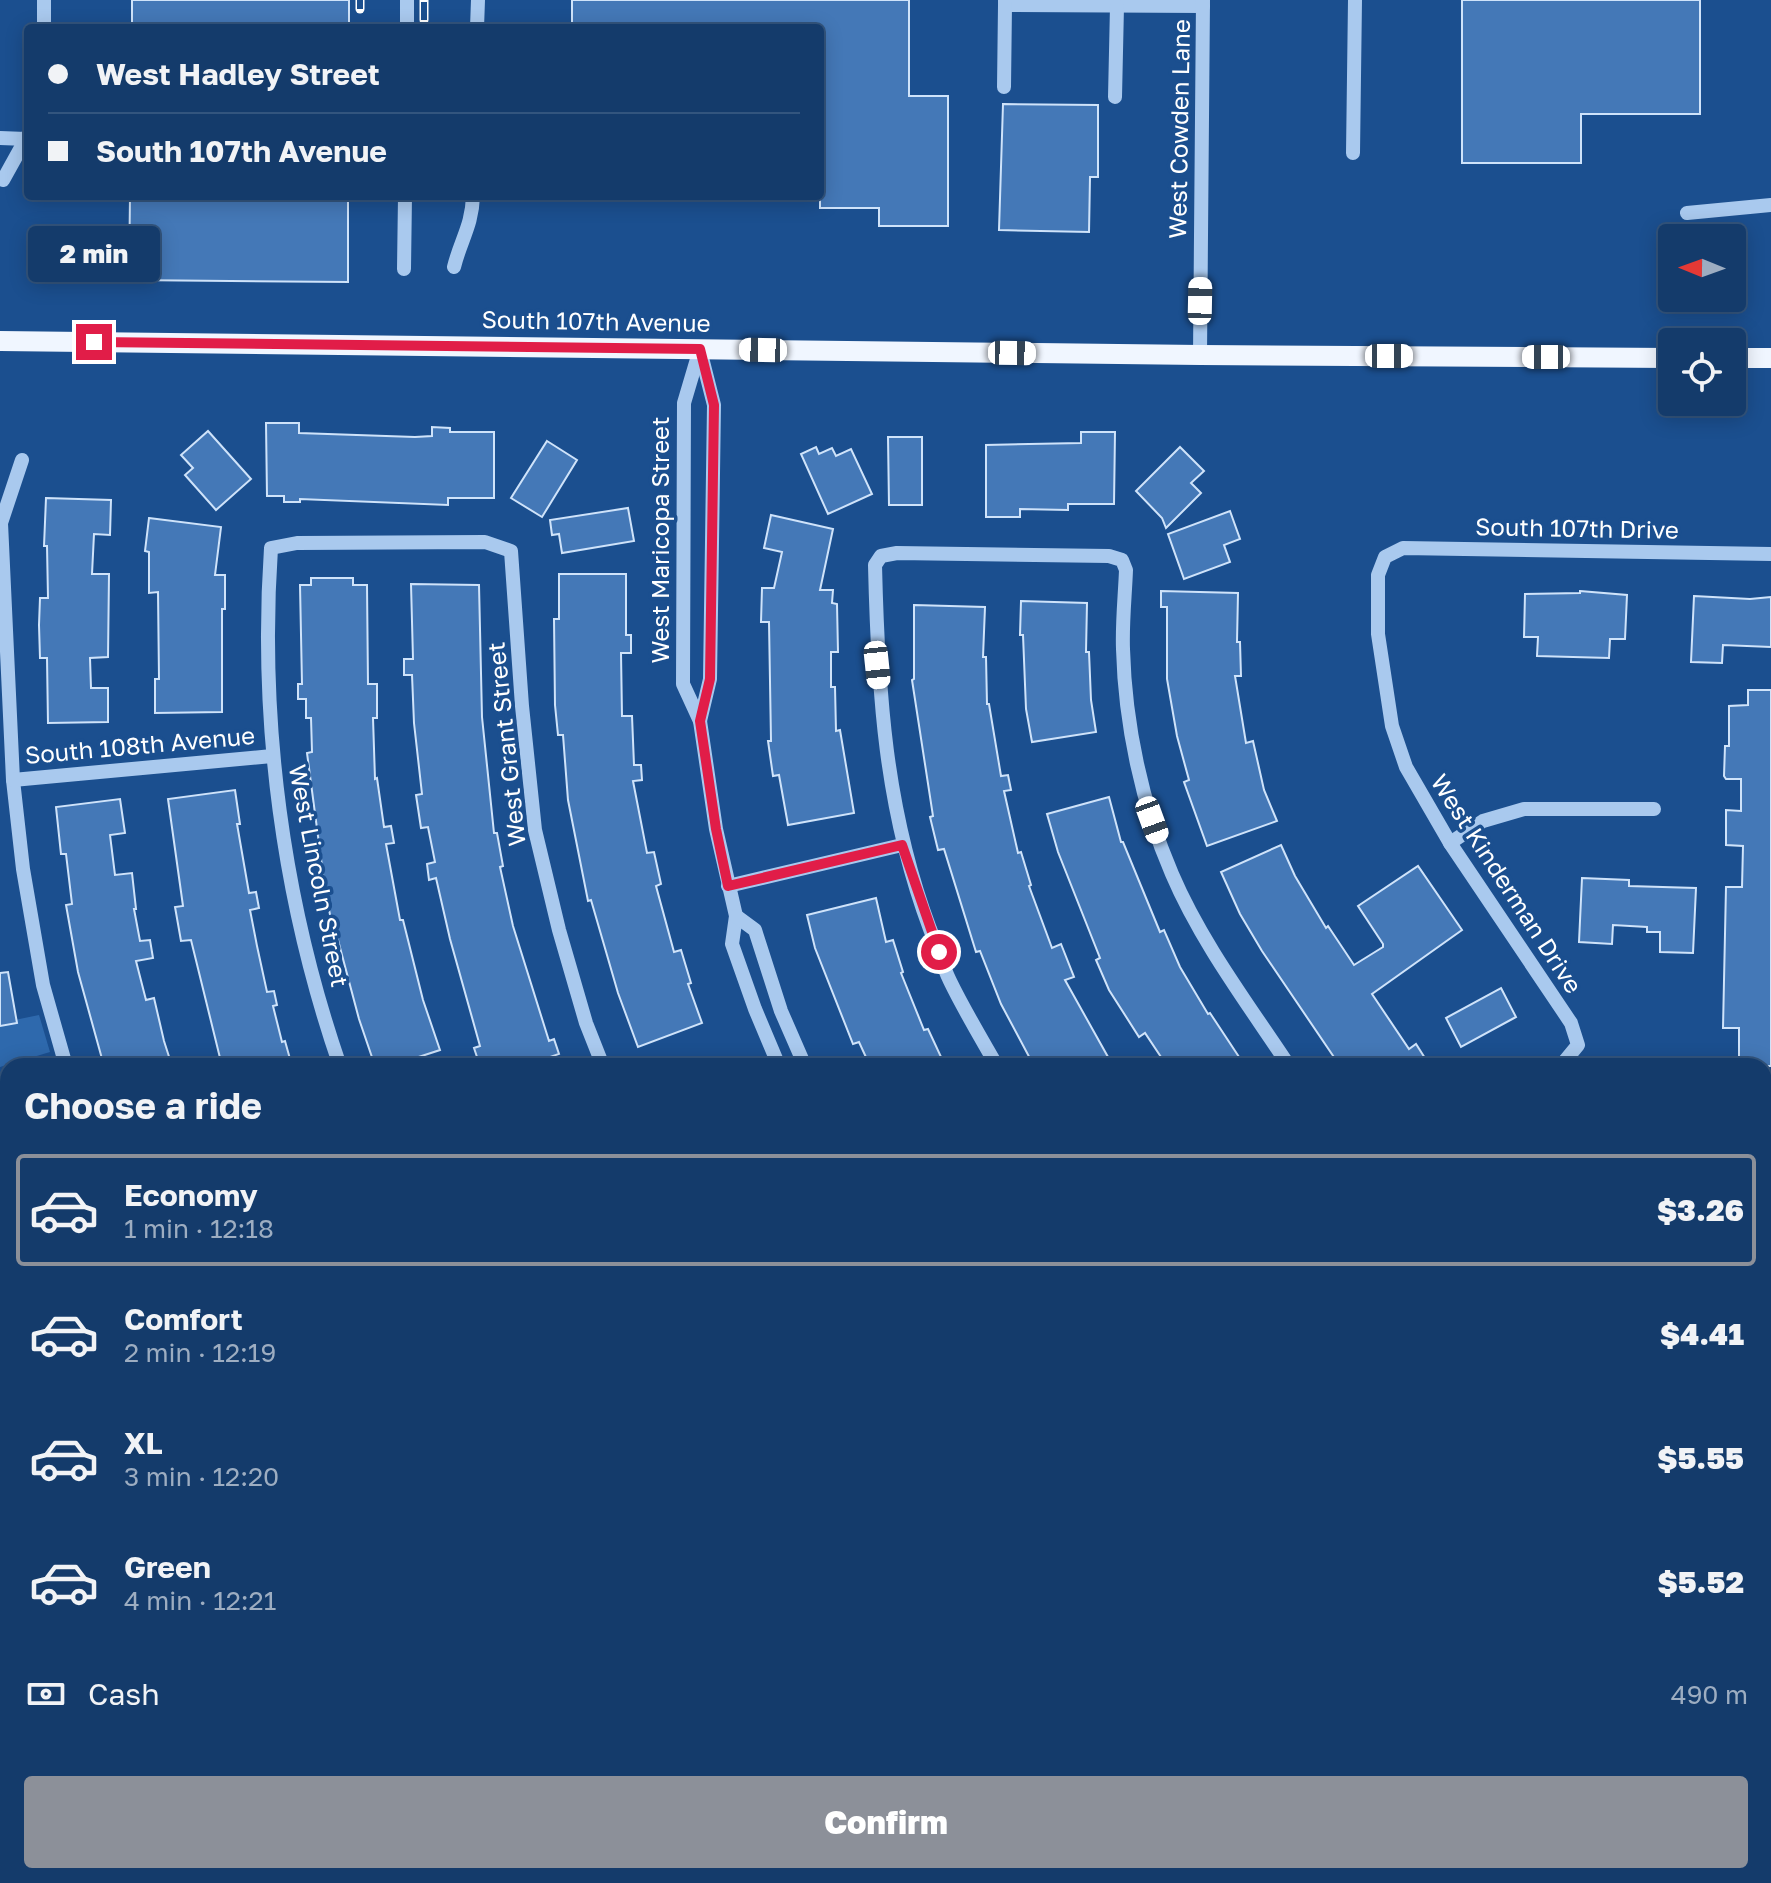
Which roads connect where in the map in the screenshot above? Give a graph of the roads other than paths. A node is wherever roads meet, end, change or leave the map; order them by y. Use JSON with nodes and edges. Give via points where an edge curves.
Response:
{"nodes":[{"id":1,"x":44,"y":0,"type":"edge"},
{"id":2,"x":407,"y":0,"type":"edge"},
{"id":3,"x":478,"y":0,"type":"edge"},
{"id":4,"x":1355,"y":0,"type":"edge"},
{"id":5,"x":1005,"y":2,"type":"edge"},
{"id":6,"x":1203,"y":3,"type":"edge"},
{"id":7,"x":1117,"y":6,"type":"junction"},
{"id":8,"x":44,"y":24,"type":"edge"},
{"id":9,"x":407,"y":24,"type":"edge"},
{"id":10,"x":477,"y":24,"type":"edge"},
{"id":11,"x":1004,"y":87,"type":"dead end"},
{"id":12,"x":1115,"y":97,"type":"dead end"},
{"id":13,"x":24,"y":137,"type":"edge"},
{"id":14,"x":0,"y":138,"type":"edge"},
{"id":15,"x":24,"y":142,"type":"edge"},
{"id":16,"x":1353,"y":153,"type":"dead end"},
{"id":17,"x":3,"y":180,"type":"dead end"},
{"id":18,"x":405,"y":200,"type":"edge"},
{"id":19,"x":473,"y":200,"type":"edge"},
{"id":20,"x":1771,"y":205,"type":"edge"},
{"id":21,"x":1687,"y":213,"type":"dead end"},
{"id":22,"x":454,"y":267,"type":"dead end"},
{"id":23,"x":404,"y":269,"type":"dead end"},
{"id":24,"x":0,"y":341,"type":"edge"},
{"id":25,"x":700,"y":349,"type":"junction"},
{"id":26,"x":1200,"y":355,"type":"junction"},
{"id":27,"x":1658,"y":358,"type":"edge"},
{"id":28,"x":1746,"y":358,"type":"edge"},
{"id":29,"x":1771,"y":358,"type":"edge"},
{"id":30,"x":22,"y":460,"type":"dead end"},
{"id":31,"x":511,"y":551,"type":"joint"},
{"id":32,"x":1771,"y":554,"type":"edge"},
{"id":33,"x":1385,"y":557,"type":"joint"},
{"id":34,"x":700,"y":721,"type":"junction"},
{"id":35,"x":272,"y":756,"type":"junction"},
{"id":36,"x":13,"y":780,"type":"junction"},
{"id":37,"x":1654,"y":809,"type":"dead end"},
{"id":38,"x":1450,"y":843,"type":"junction"},
{"id":39,"x":902,"y":845,"type":"junction"},
{"id":40,"x":728,"y":886,"type":"junction"},
{"id":41,"x":736,"y":916,"type":"junction"},
{"id":42,"x":64,"y":1058,"type":"edge"},
{"id":43,"x":337,"y":1058,"type":"edge"},
{"id":44,"x":600,"y":1058,"type":"edge"},
{"id":45,"x":776,"y":1058,"type":"edge"},
{"id":46,"x":802,"y":1058,"type":"edge"},
{"id":47,"x":993,"y":1058,"type":"edge"},
{"id":48,"x":1284,"y":1058,"type":"edge"},
{"id":49,"x":1567,"y":1058,"type":"edge"}],
"edges":[{"from":1,"to":8,"type":"street"},
{"from":2,"to":9,"type":"street"},
{"from":3,"to":10,"type":"street"},
{"from":4,"to":16,"type":"street"},
{"from":5,"to":7,"type":"street"},
{"from":5,"to":11,"type":"street"},
{"from":6,"to":7,"type":"street"},
{"from":6,"to":26,"type":"street","name":"West Cowden Lane"},
{"from":7,"to":12,"type":"street"},
{"from":13,"to":14,"type":"street"},
{"from":15,"to":17,"type":"street"},
{"from":18,"to":23,"type":"street"},
{"from":19,"to":22,"type":"street","via":[[473,219]]},
{"from":20,"to":21,"type":"street"},
{"from":24,"to":25,"type":"main road","name":"South 107th Avenue"},
{"from":25,"to":26,"type":"main road","name":"South 107th Avenue"},
{"from":25,"to":34,"type":"street","name":"West Maricopa Street","via":[[714,405],[710,679]]},
{"from":25,"to":34,"type":"street","name":"West Maricopa Street","via":[[684,403],[683,653],[683,684]]},
{"from":26,"to":27,"type":"main road","name":"South 107th Avenue"},
{"from":28,"to":29,"type":"main road"},
{"from":30,"to":36,"type":"street","via":[[1,523]]},
{"from":31,"to":35,"type":"street","name":"West Lincoln Street","via":[[485,542],[297,543],[271,548],[267,598]]},
{"from":31,"to":44,"type":"street","name":"West Grant Street","via":[[535,830],[559,930]]},
{"from":32,"to":33,"type":"street","name":"South 107th Drive","via":[[1403,548]]},
{"from":33,"to":38,"type":"street","name":"West Kinderman Drive","via":[[1378,575],[1378,634],[1392,726],[1406,767]]},
{"from":34,"to":40,"type":"street","name":"West Maricopa Street"},
{"from":35,"to":36,"type":"street","name":"South 108th Avenue"},
{"from":35,"to":43,"type":"street","name":"West Lincoln Street","via":[[296,904]]},
{"from":36,"to":42,"type":"street","via":[[43,985]]},
{"from":37,"to":38,"type":"street","via":[[1524,809],[1483,821]]},
{"from":38,"to":49,"type":"street","name":"West Kinderman Drive","via":[[1571,1023],[1578,1045]]},
{"from":39,"to":40,"type":"street"},
{"from":39,"to":47,"type":"street","via":[[949,979]]},
{"from":39,"to":48,"type":"street","via":[[877,665],[875,565],[881,556],[1122,560],[1130,722],[1152,820],[1172,875],[1214,951]]},
{"from":40,"to":41,"type":"street","name":"West Maricopa Street"},
{"from":41,"to":45,"type":"street","name":"West Maricopa Street","via":[[732,944]]},
{"from":41,"to":46,"type":"street","name":"West Maricopa Street","via":[[755,930]]}]}
